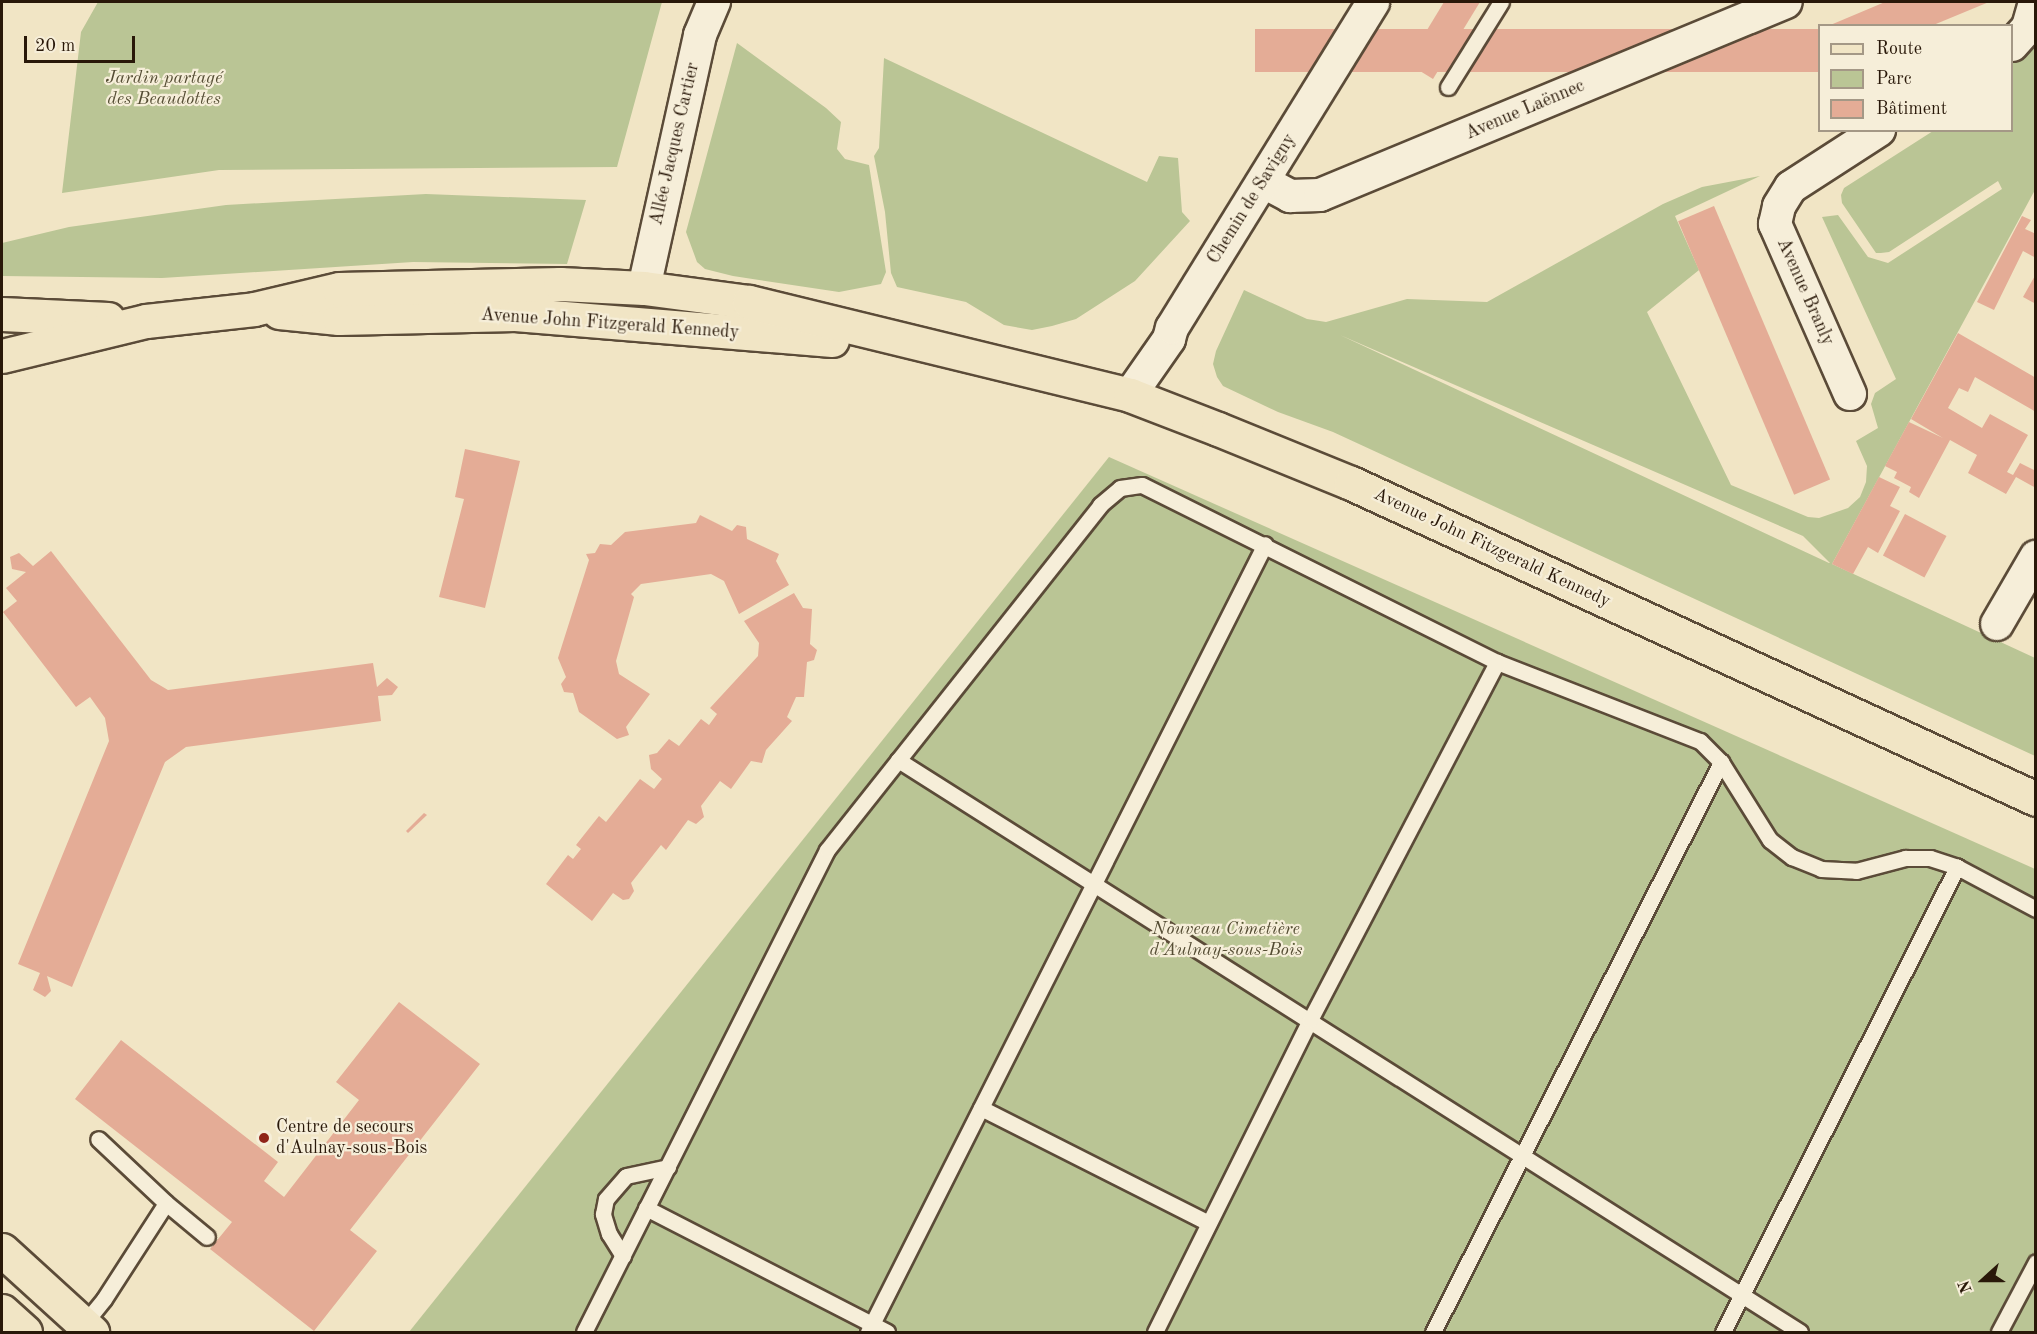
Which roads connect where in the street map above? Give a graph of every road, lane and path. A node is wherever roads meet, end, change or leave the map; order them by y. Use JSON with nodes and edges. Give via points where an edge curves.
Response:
{"nodes":[{"id":1,"x":714,"y":2,"type":"edge"},
{"id":2,"x":1374,"y":2,"type":"edge"},
{"id":3,"x":1501,"y":2,"type":"edge"},
{"id":4,"x":1786,"y":2,"type":"edge"},
{"id":5,"x":2035,"y":2,"type":"edge"},
{"id":6,"x":2013,"y":44,"type":"edge"},
{"id":7,"x":1448,"y":87,"type":"dead end"},
{"id":8,"x":1876,"y":132,"type":"edge"},
{"id":9,"x":1264,"y":182,"type":"junction"},
{"id":10,"x":644,"y":288,"type":"junction"},
{"id":11,"x":254,"y":309,"type":"junction"},
{"id":12,"x":2,"y":314,"type":"edge"},
{"id":13,"x":146,"y":321,"type":"junction"},
{"id":14,"x":930,"y":348,"type":"junction"},
{"id":15,"x":2,"y":356,"type":"edge"},
{"id":16,"x":1850,"y":394,"type":"dead end"},
{"id":17,"x":1130,"y":395,"type":"junction"},
{"id":18,"x":1265,"y":544,"type":"junction"},
{"id":19,"x":2036,"y":557,"type":"edge"},
{"id":20,"x":1997,"y":624,"type":"dead end"},
{"id":21,"x":1497,"y":662,"type":"junction"},
{"id":22,"x":898,"y":760,"type":"junction"},
{"id":23,"x":1721,"y":762,"type":"junction"},
{"id":24,"x":2036,"y":799,"type":"edge"},
{"id":25,"x":1957,"y":867,"type":"junction"},
{"id":26,"x":1094,"y":882,"type":"junction"},
{"id":27,"x":2036,"y":909,"type":"edge"},
{"id":28,"x":1310,"y":1020,"type":"junction"},
{"id":29,"x":981,"y":1108,"type":"junction"},
{"id":30,"x":98,"y":1139,"type":"dead end"},
{"id":31,"x":1523,"y":1154,"type":"junction"},
{"id":32,"x":668,"y":1167,"type":"junction"},
{"id":33,"x":166,"y":1203,"type":"junction"},
{"id":34,"x":646,"y":1209,"type":"junction"},
{"id":35,"x":1209,"y":1223,"type":"junction"},
{"id":36,"x":207,"y":1237,"type":"dead end"},
{"id":37,"x":2,"y":1250,"type":"edge"},
{"id":38,"x":623,"y":1256,"type":"junction"},
{"id":39,"x":2036,"y":1262,"type":"edge"},
{"id":40,"x":1741,"y":1297,"type":"junction"},
{"id":41,"x":2,"y":1311,"type":"edge"},
{"id":42,"x":87,"y":1329,"type":"edge"},
{"id":43,"x":870,"y":1329,"type":"edge"},
{"id":44,"x":25,"y":1332,"type":"edge"},
{"id":45,"x":584,"y":1332,"type":"edge"},
{"id":46,"x":887,"y":1332,"type":"edge"},
{"id":47,"x":1155,"y":1332,"type":"edge"},
{"id":48,"x":1433,"y":1332,"type":"edge"},
{"id":49,"x":1723,"y":1332,"type":"edge"},
{"id":50,"x":1800,"y":1332,"type":"edge"},
{"id":51,"x":1999,"y":1332,"type":"edge"}],
"edges":[{"from":1,"to":10,"type":"street","name":"Allée Jacques Cartier","via":[[700,35]]},
{"from":2,"to":9,"type":"street","name":"Chemin de Savigny"},
{"from":3,"to":7,"type":"lane"},
{"from":4,"to":9,"type":"street","name":"Avenue Laënnec","via":[[1320,195],[1290,196]]},
{"from":5,"to":6,"type":"street","via":[[2028,27]]},
{"from":8,"to":16,"type":"street","name":"Avenue Branly","via":[[1791,187],[1779,206],[1775,224]]},
{"from":9,"to":17,"type":"street","name":"Chemin de Savigny"},
{"from":10,"to":11,"type":"main road","name":"Avenue John Fitzgerald Kennedy","via":[[514,284],[339,289]]},
{"from":10,"to":14,"type":"main road","name":"Avenue John Fitzgerald Kennedy","via":[[749,302]]},
{"from":11,"to":13,"type":"main road","name":"Avenue John Fitzgerald Kennedy"},
{"from":11,"to":14,"type":"main road","name":"Avenue John Fitzgerald Kennedy","via":[[339,318],[536,315]]},
{"from":12,"to":13,"type":"main road","name":"Avenue John Fitzgerald Kennedy"},
{"from":13,"to":15,"type":"main road","name":"Avenue John Fitzgerald Kennedy"},
{"from":14,"to":17,"type":"main road","name":"Avenue John Fitzgerald Kennedy"},
{"from":17,"to":24,"type":"main road","name":"Avenue John Fitzgerald Kennedy","via":[[1351,483]]},
{"from":18,"to":21,"type":"lane"},
{"from":18,"to":22,"type":"lane","via":[[1142,485],[1119,488],[1100,505]]},
{"from":18,"to":26,"type":"lane"},
{"from":19,"to":20,"type":"street"},
{"from":21,"to":23,"type":"lane","via":[[1700,741]]},
{"from":21,"to":28,"type":"lane"},
{"from":22,"to":26,"type":"lane"},
{"from":22,"to":32,"type":"lane","via":[[826,850]]},
{"from":23,"to":25,"type":"lane","via":[[1764,832],[1792,857],[1821,869],[1856,871],[1905,858],[1930,858]]},
{"from":23,"to":31,"type":"lane"},
{"from":25,"to":27,"type":"lane"},
{"from":25,"to":40,"type":"lane"},
{"from":26,"to":28,"type":"lane"},
{"from":26,"to":29,"type":"lane"},
{"from":28,"to":31,"type":"lane"},
{"from":28,"to":35,"type":"lane"},
{"from":29,"to":35,"type":"lane"},
{"from":29,"to":43,"type":"lane"},
{"from":30,"to":33,"type":"lane"},
{"from":31,"to":40,"type":"lane"},
{"from":31,"to":48,"type":"lane"},
{"from":32,"to":34,"type":"lane"},
{"from":32,"to":38,"type":"lane","via":[[626,1176],[606,1199],[603,1214],[609,1234]]},
{"from":33,"to":36,"type":"lane"},
{"from":33,"to":42,"type":"lane"},
{"from":34,"to":38,"type":"lane"},
{"from":34,"to":43,"type":"lane"},
{"from":35,"to":47,"type":"lane"},
{"from":37,"to":42,"type":"main road"},
{"from":38,"to":45,"type":"lane"},
{"from":39,"to":51,"type":"lane"},
{"from":40,"to":49,"type":"lane"},
{"from":40,"to":50,"type":"lane"},
{"from":41,"to":44,"type":"main road"},
{"from":43,"to":46,"type":"lane"}]}
